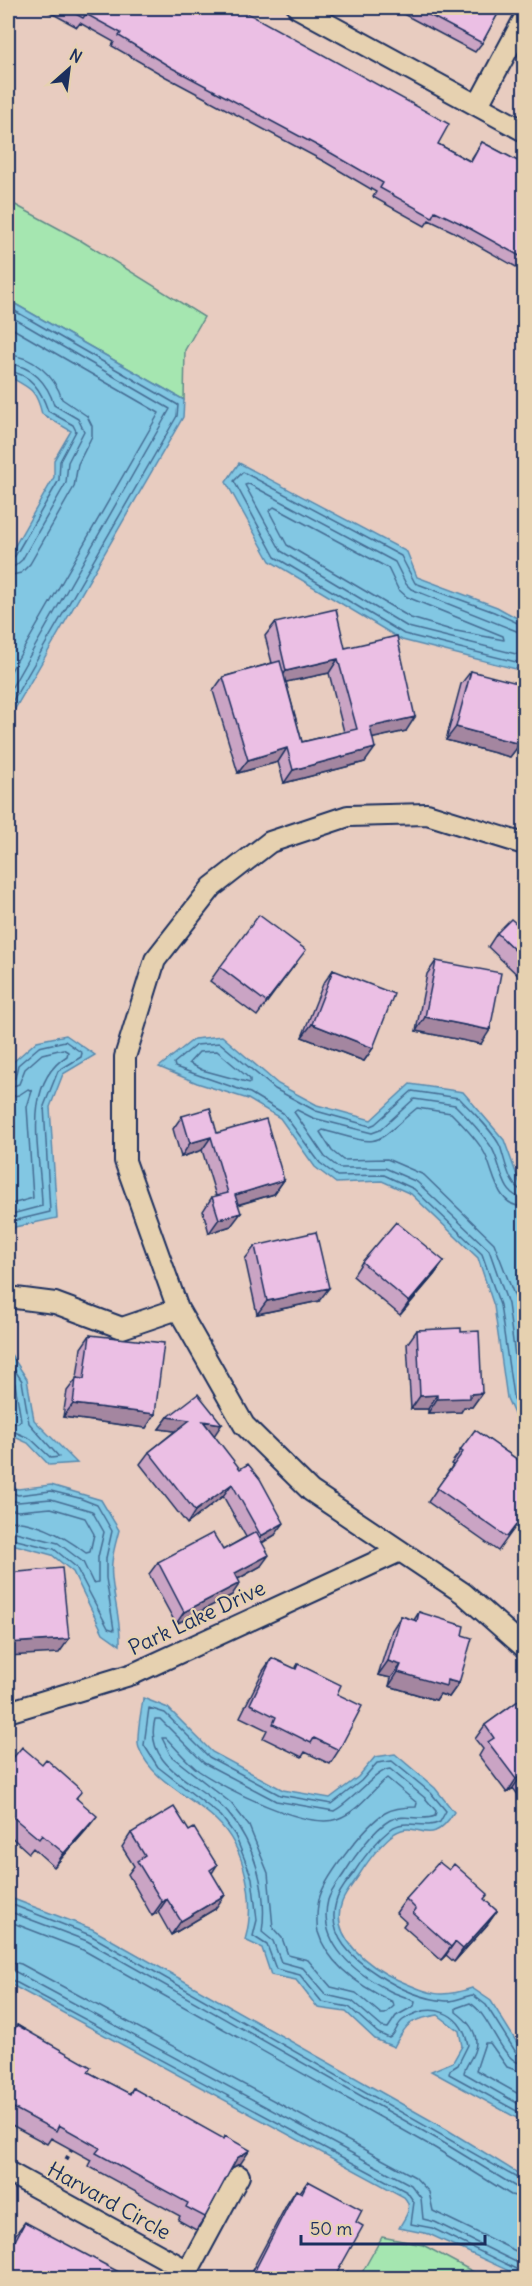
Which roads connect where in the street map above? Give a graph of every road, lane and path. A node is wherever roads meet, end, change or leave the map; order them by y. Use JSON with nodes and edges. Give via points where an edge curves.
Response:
{"nodes":[{"id":1,"x":298,"y":8,"type":"edge"},
{"id":2,"x":525,"y":19,"type":"edge"},
{"id":3,"x":478,"y":105,"type":"junction"},
{"id":4,"x":525,"y":131,"type":"edge"},
{"id":5,"x":525,"y":844,"type":"edge"},
{"id":6,"x":8,"y":1297,"type":"edge"},
{"id":7,"x":178,"y":1309,"type":"junction"},
{"id":8,"x":400,"y":1551,"type":"junction"},
{"id":9,"x":525,"y":1647,"type":"edge"},
{"id":10,"x":8,"y":1712,"type":"edge"},
{"id":11,"x":78,"y":2139,"type":"edge"},
{"id":12,"x":66,"y":2160,"type":"dead end"},
{"id":13,"x":8,"y":2172,"type":"edge"},
{"id":14,"x":239,"y":2176,"type":"edge"},
{"id":15,"x":186,"y":2275,"type":"edge"}],
"edges":[{"from":1,"to":3,"type":"street"},
{"from":2,"to":3,"type":"street"},
{"from":3,"to":4,"type":"street"},
{"from":5,"to":7,"type":"street","via":[[427,814],[348,816],[270,842],[212,887],[156,960],[125,1057],[125,1161]]},
{"from":6,"to":7,"type":"street","via":[[56,1303],[122,1328]]},
{"from":7,"to":8,"type":"street","via":[[244,1425],[311,1491]]},
{"from":8,"to":9,"type":"street","via":[[463,1593]]},
{"from":8,"to":10,"type":"street","name":"Park Lake Drive","via":[[133,1674]]},
{"from":11,"to":12,"type":"path"},
{"from":13,"to":15,"type":"street","name":"Harvard Circle"},
{"from":14,"to":15,"type":"street","name":"Harvard Circle"}]}
